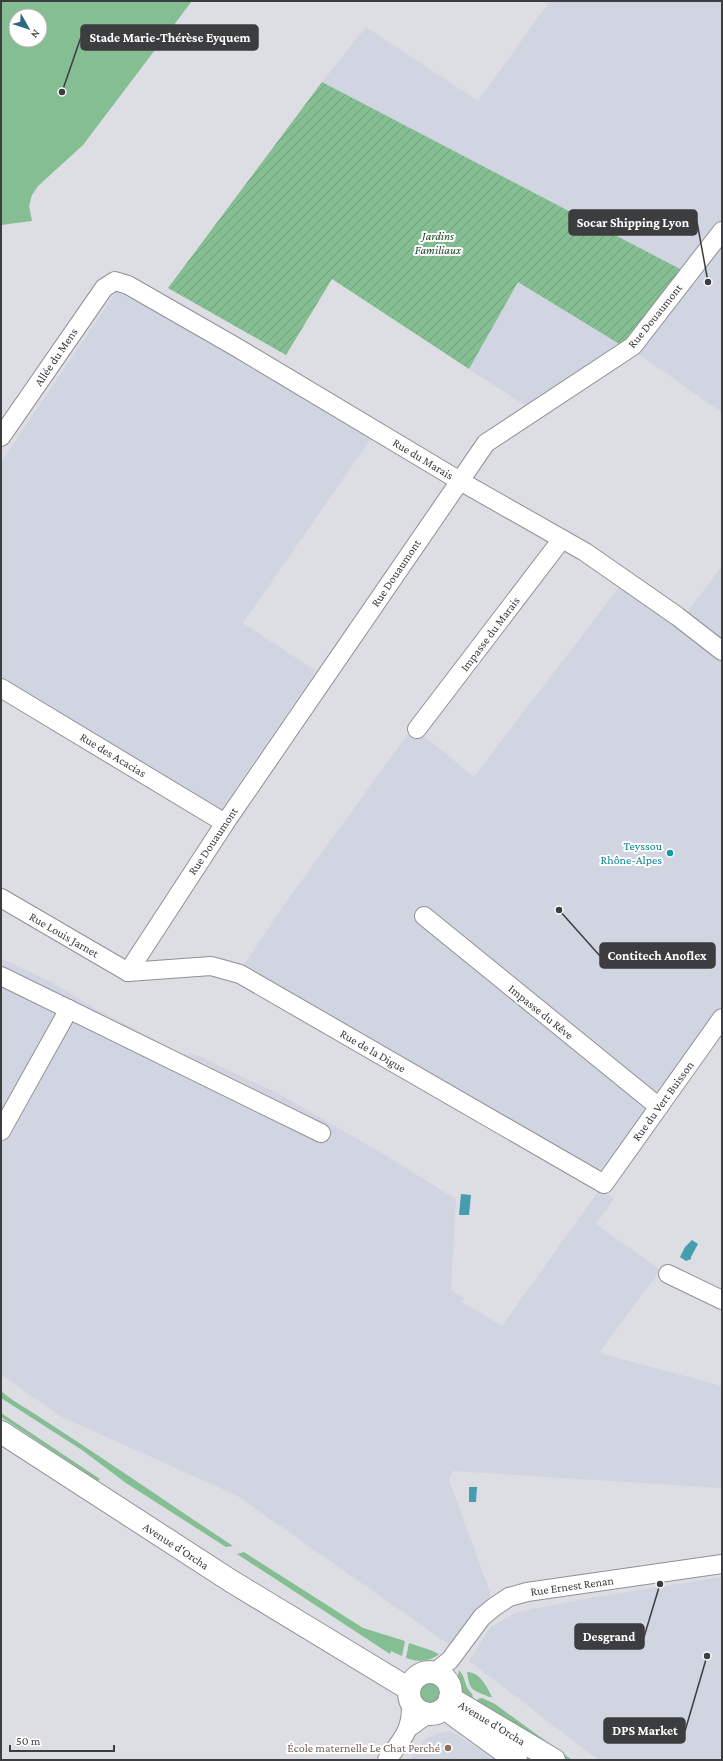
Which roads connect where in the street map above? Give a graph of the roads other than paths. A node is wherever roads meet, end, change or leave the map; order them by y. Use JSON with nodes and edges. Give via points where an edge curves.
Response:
{"nodes":[{"id":1,"x":722,"y":231,"type":"edge"},
{"id":2,"x":115,"y":281,"type":"joint"},
{"id":3,"x":1,"y":437,"type":"edge"},
{"id":4,"x":460,"y":481,"type":"junction"},
{"id":5,"x":562,"y":539,"type":"junction"},
{"id":6,"x":722,"y":651,"type":"edge"},
{"id":7,"x":1,"y":688,"type":"edge"},
{"id":8,"x":418,"y":729,"type":"dead end"},
{"id":9,"x":224,"y":823,"type":"junction"},
{"id":10,"x":1,"y":898,"type":"edge"},
{"id":11,"x":424,"y":916,"type":"dead end"},
{"id":12,"x":128,"y":972,"type":"junction"},
{"id":13,"x":1,"y":976,"type":"edge"},
{"id":14,"x":69,"y":1009,"type":"junction"},
{"id":15,"x":722,"y":1018,"type":"edge"},
{"id":16,"x":659,"y":1107,"type":"junction"},
{"id":17,"x":1,"y":1131,"type":"edge"},
{"id":18,"x":321,"y":1133,"type":"dead end"},
{"id":19,"x":604,"y":1184,"type":"joint"},
{"id":20,"x":668,"y":1274,"type":"dead end"},
{"id":21,"x":722,"y":1300,"type":"edge"},
{"id":22,"x":1,"y":1432,"type":"edge"},
{"id":23,"x":722,"y":1564,"type":"edge"},
{"id":24,"x":432,"y":1689,"type":"junction"},
{"id":25,"x":387,"y":1760,"type":"edge"},
{"id":26,"x":516,"y":1760,"type":"edge"},
{"id":27,"x":554,"y":1760,"type":"edge"}],
"edges":[{"from":1,"to":4,"type":"street","name":"Rue Douaumont","via":[[633,346],[486,443]]},
{"from":2,"to":3,"type":"street","name":"Allée du Mens","via":[[104,288]]},
{"from":2,"to":4,"type":"street","name":"Rue du Marais","via":[[128,285],[229,343]]},
{"from":4,"to":5,"type":"street","name":"Rue du Marais"},
{"from":4,"to":9,"type":"street","name":"Rue Douaumont"},
{"from":5,"to":6,"type":"street","name":"Rue du Marais","via":[[671,611]]},
{"from":5,"to":8,"type":"street","name":"Impasse du Marais"},
{"from":7,"to":9,"type":"street","name":"Rue des Acacias"},
{"from":9,"to":12,"type":"street","name":"Rue Douaumont"},
{"from":10,"to":12,"type":"street","name":"Rue Louis Jarnet"},
{"from":11,"to":16,"type":"street","name":"Impasse du Rêve"},
{"from":12,"to":19,"type":"street","name":"Rue de la Digue","via":[[211,966],[240,974]]},
{"from":13,"to":14,"type":"street"},
{"from":14,"to":17,"type":"street"},
{"from":14,"to":18,"type":"street"},
{"from":15,"to":16,"type":"street","name":"Rue du Vert Buisson"},
{"from":16,"to":19,"type":"street","name":"Rue du Vert Buisson"},
{"from":20,"to":21,"type":"street"},
{"from":22,"to":24,"type":"main road","name":"Avenue d'Orcha","via":[[231,1581],[353,1655],[388,1660]]},
{"from":23,"to":24,"type":"street","name":"Rue Ernest Renan","via":[[527,1592],[509,1597],[482,1617]]},
{"from":24,"to":25,"type":"street","name":"Rue Ernest Renan"},
{"from":24,"to":26,"type":"main road","name":"Avenue d'Orcha"},
{"from":24,"to":27,"type":"main road","name":"Avenue d'Orcha"}]}
